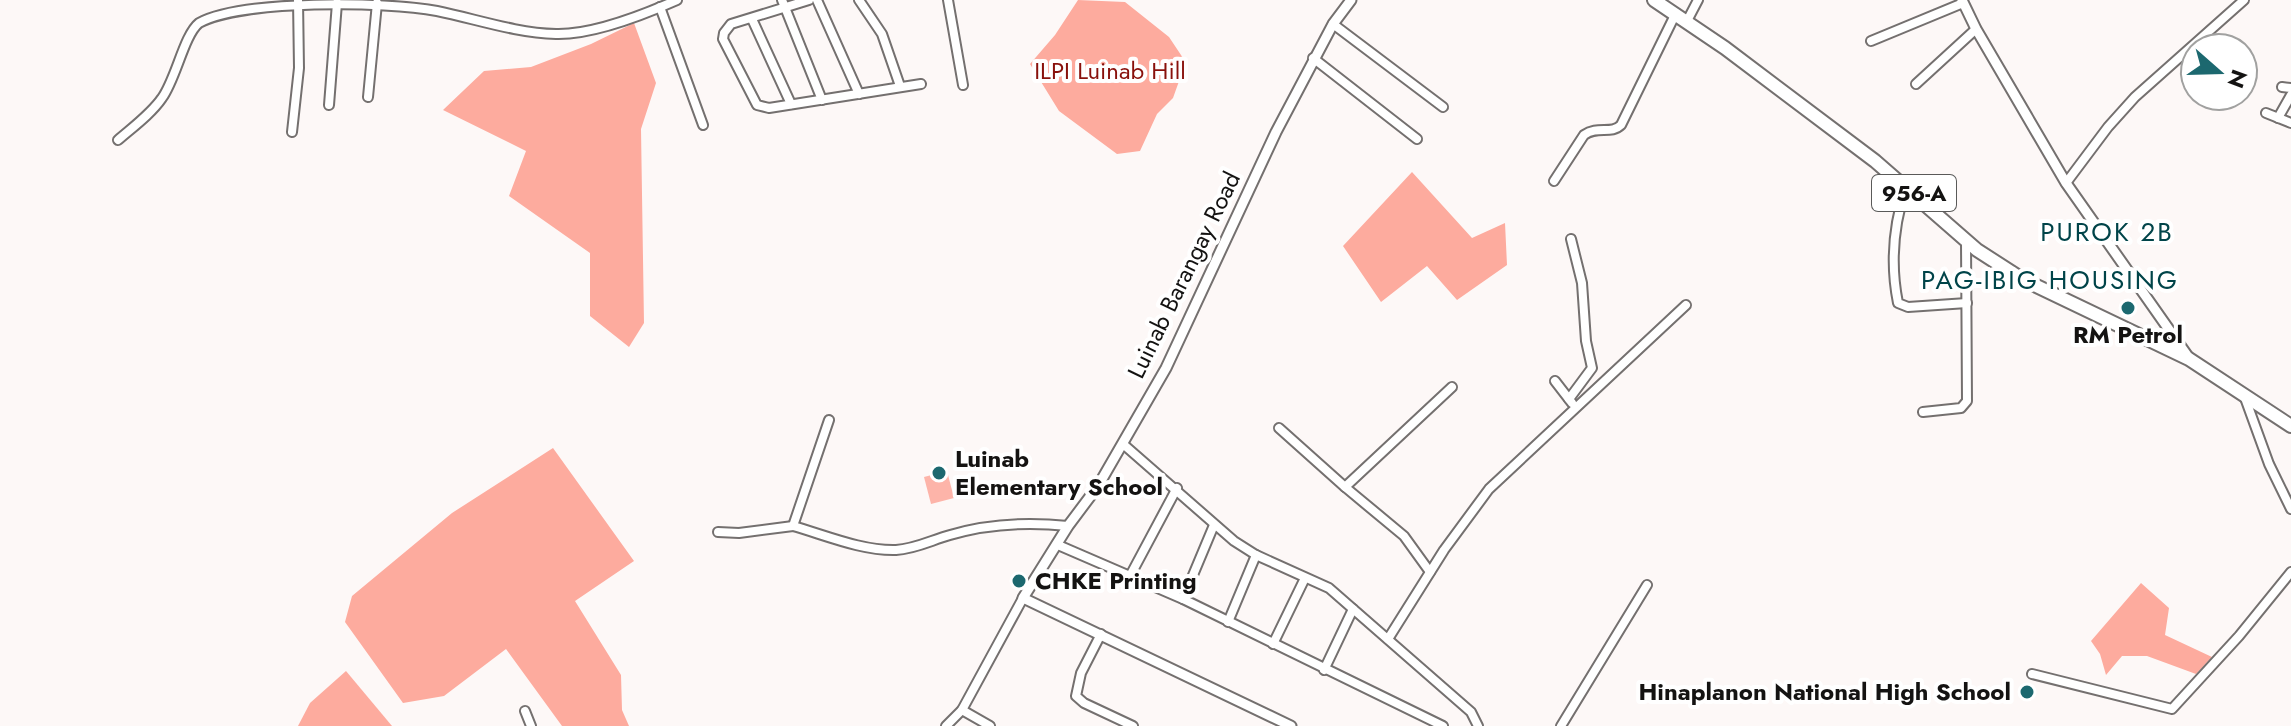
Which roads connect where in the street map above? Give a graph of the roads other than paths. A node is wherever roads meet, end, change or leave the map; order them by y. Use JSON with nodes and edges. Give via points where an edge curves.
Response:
{"nodes":[{"id":1,"x":298,"y":0,"type":"edge"},
{"id":2,"x":677,"y":0,"type":"edge"},
{"id":3,"x":809,"y":0,"type":"edge"},
{"id":4,"x":817,"y":0,"type":"edge"},
{"id":5,"x":859,"y":0,"type":"edge"},
{"id":6,"x":948,"y":0,"type":"edge"},
{"id":7,"x":1351,"y":0,"type":"edge"},
{"id":8,"x":1654,"y":0,"type":"edge"},
{"id":9,"x":1698,"y":0,"type":"edge"},
{"id":10,"x":2244,"y":0,"type":"edge"},
{"id":11,"x":1962,"y":1,"type":"edge"},
{"id":12,"x":337,"y":3,"type":"junction"},
{"id":13,"x":377,"y":3,"type":"junction"},
{"id":14,"x":784,"y":3,"type":"edge"},
{"id":15,"x":660,"y":7,"type":"junction"},
{"id":16,"x":1681,"y":17,"type":"junction"},
{"id":17,"x":752,"y":19,"type":"junction"},
{"id":18,"x":1333,"y":24,"type":"junction"},
{"id":19,"x":1976,"y":29,"type":"junction"},
{"id":20,"x":1871,"y":41,"type":"dead end"},
{"id":21,"x":1313,"y":58,"type":"junction"},
{"id":22,"x":921,"y":84,"type":"dead end"},
{"id":23,"x":1916,"y":84,"type":"dead end"},
{"id":24,"x":963,"y":85,"type":"dead end"},
{"id":25,"x":900,"y":86,"type":"junction"},
{"id":26,"x":859,"y":94,"type":"junction"},
{"id":27,"x":2291,"y":95,"type":"edge"},
{"id":28,"x":368,"y":97,"type":"dead end"},
{"id":29,"x":822,"y":100,"type":"junction"},
{"id":30,"x":791,"y":104,"type":"junction"},
{"id":31,"x":329,"y":105,"type":"dead end"},
{"id":32,"x":1443,"y":107,"type":"dead end"},
{"id":33,"x":2266,"y":113,"type":"dead end"},
{"id":34,"x":2278,"y":118,"type":"junction"},
{"id":35,"x":2291,"y":123,"type":"edge"},
{"id":36,"x":703,"y":125,"type":"dead end"},
{"id":37,"x":292,"y":132,"type":"dead end"},
{"id":38,"x":1417,"y":139,"type":"dead end"},
{"id":39,"x":118,"y":140,"type":"dead end"},
{"id":40,"x":1554,"y":181,"type":"dead end"},
{"id":41,"x":2066,"y":183,"type":"junction"},
{"id":42,"x":1906,"y":187,"type":"junction"},
{"id":43,"x":1571,"y":239,"type":"dead end"},
{"id":44,"x":1966,"y":241,"type":"junction"},
{"id":45,"x":1967,"y":303,"type":"junction"},
{"id":46,"x":1686,"y":305,"type":"dead end"},
{"id":47,"x":2189,"y":359,"type":"junction"},
{"id":48,"x":1555,"y":381,"type":"dead end"},
{"id":49,"x":1452,"y":387,"type":"dead end"},
{"id":50,"x":2245,"y":398,"type":"junction"},
{"id":51,"x":1572,"y":403,"type":"junction"},
{"id":52,"x":1923,"y":412,"type":"dead end"},
{"id":53,"x":829,"y":420,"type":"dead end"},
{"id":54,"x":2291,"y":426,"type":"edge"},
{"id":55,"x":1279,"y":428,"type":"dead end"},
{"id":56,"x":1123,"y":444,"type":"junction"},
{"id":57,"x":1345,"y":487,"type":"junction"},
{"id":58,"x":1177,"y":488,"type":"junction"},
{"id":59,"x":2291,"y":509,"type":"edge"},
{"id":60,"x":1214,"y":525,"type":"junction"},
{"id":61,"x":793,"y":526,"type":"junction"},
{"id":62,"x":1068,"y":526,"type":"junction"},
{"id":63,"x":718,"y":532,"type":"dead end"},
{"id":64,"x":1058,"y":545,"type":"junction"},
{"id":65,"x":1256,"y":555,"type":"junction"},
{"id":66,"x":1430,"y":572,"type":"junction"},
{"id":67,"x":2291,"y":572,"type":"edge"},
{"id":68,"x":1130,"y":576,"type":"junction"},
{"id":69,"x":1305,"y":578,"type":"junction"},
{"id":70,"x":1647,"y":585,"type":"dead end"},
{"id":71,"x":1023,"y":598,"type":"junction"},
{"id":72,"x":1183,"y":599,"type":"junction"},
{"id":73,"x":1353,"y":609,"type":"junction"},
{"id":74,"x":1228,"y":622,"type":"junction"},
{"id":75,"x":1101,"y":634,"type":"junction"},
{"id":76,"x":1388,"y":639,"type":"junction"},
{"id":77,"x":1273,"y":644,"type":"junction"},
{"id":78,"x":1324,"y":670,"type":"junction"},
{"id":79,"x":2032,"y":674,"type":"dead end"},
{"id":80,"x":962,"y":710,"type":"junction"},
{"id":81,"x":525,"y":711,"type":"dead end"},
{"id":82,"x":531,"y":726,"type":"edge"},
{"id":83,"x":946,"y":726,"type":"edge"},
{"id":84,"x":990,"y":726,"type":"edge"},
{"id":85,"x":1133,"y":726,"type":"edge"},
{"id":86,"x":1291,"y":726,"type":"edge"},
{"id":87,"x":1443,"y":726,"type":"edge"},
{"id":88,"x":1478,"y":726,"type":"edge"},
{"id":89,"x":1561,"y":726,"type":"edge"}],
"edges":[{"from":1,"to":12,"type":"street"},
{"from":1,"to":37,"type":"street","via":[[299,68]]},
{"from":1,"to":39,"type":"street","via":[[248,4],[200,22],[191,31],[163,98]]},
{"from":2,"to":15,"type":"street"},
{"from":3,"to":14,"type":"street"},
{"from":4,"to":26,"type":"street"},
{"from":5,"to":25,"type":"street","via":[[882,34]]},
{"from":6,"to":24,"type":"street"},
{"from":7,"to":18,"type":"street","name":"Luinab Barangay Road"},
{"from":8,"to":16,"type":"main road","number":"956-A"},
{"from":9,"to":16,"type":"street"},
{"from":10,"to":41,"type":"street","via":[[2135,97]]},
{"from":11,"to":19,"type":"street","number":"956-A"},
{"from":11,"to":20,"type":"street"},
{"from":12,"to":13,"type":"street"},
{"from":12,"to":31,"type":"street"},
{"from":13,"to":15,"type":"street","via":[[559,34],[586,32]]},
{"from":13,"to":28,"type":"street"},
{"from":14,"to":17,"type":"street"},
{"from":14,"to":29,"type":"street"},
{"from":15,"to":36,"type":"street"},
{"from":16,"to":40,"type":"street","via":[[1621,125],[1584,135]]},
{"from":16,"to":42,"type":"main road","number":"956-A"},
{"from":17,"to":30,"type":"street"},
{"from":17,"to":30,"type":"street","via":[[731,24],[723,39],[757,105]]},
{"from":18,"to":21,"type":"street","name":"Luinab Barangay Road"},
{"from":18,"to":32,"type":"street"},
{"from":19,"to":23,"type":"street"},
{"from":19,"to":41,"type":"street","number":"956-A"},
{"from":21,"to":38,"type":"street"},
{"from":21,"to":56,"type":"street","name":"Luinab Barangay Road","via":[[1188,324]]},
{"from":22,"to":25,"type":"street"},
{"from":25,"to":26,"type":"street"},
{"from":26,"to":29,"type":"street"},
{"from":27,"to":34,"type":"street"},
{"from":29,"to":30,"type":"street"},
{"from":33,"to":34,"type":"street"},
{"from":34,"to":35,"type":"street"},
{"from":41,"to":47,"type":"street","number":"956-A"},
{"from":42,"to":44,"type":"main road","number":"956-A"},
{"from":42,"to":45,"type":"street","via":[[1892,272],[1898,303]]},
{"from":43,"to":51,"type":"street","via":[[1592,368]]},
{"from":44,"to":45,"type":"street"},
{"from":44,"to":47,"type":"main road","number":"956-A","via":[[2022,279]]},
{"from":45,"to":52,"type":"street","via":[[1967,401],[1961,408]]},
{"from":46,"to":51,"type":"street"},
{"from":47,"to":50,"type":"main road","number":"956-A"},
{"from":48,"to":51,"type":"street"},
{"from":49,"to":57,"type":"street"},
{"from":50,"to":54,"type":"main road","number":"956-A"},
{"from":50,"to":59,"type":"street"},
{"from":51,"to":66,"type":"street","via":[[1489,489]]},
{"from":53,"to":61,"type":"street"},
{"from":55,"to":57,"type":"street"},
{"from":56,"to":58,"type":"street"},
{"from":56,"to":62,"type":"street","name":"Luinab Barangay Road"},
{"from":57,"to":66,"type":"street","via":[[1404,536]]},
{"from":58,"to":60,"type":"street"},
{"from":58,"to":68,"type":"street"},
{"from":60,"to":65,"type":"street"},
{"from":60,"to":72,"type":"street"},
{"from":61,"to":62,"type":"street","via":[[865,547],[898,550],[1012,525]]},
{"from":61,"to":63,"type":"street"},
{"from":62,"to":64,"type":"street","name":"Luinab Barangay Road"},
{"from":64,"to":68,"type":"street"},
{"from":64,"to":71,"type":"street","name":"Luinab Barangay Road"},
{"from":65,"to":69,"type":"street"},
{"from":65,"to":74,"type":"street"},
{"from":66,"to":76,"type":"street"},
{"from":67,"to":79,"type":"street","via":[[2172,709]]},
{"from":68,"to":72,"type":"street"},
{"from":69,"to":73,"type":"street","via":[[1329,588]]},
{"from":69,"to":77,"type":"street"},
{"from":70,"to":89,"type":"street"},
{"from":71,"to":75,"type":"street"},
{"from":71,"to":80,"type":"street","name":"Luinab Barangay Road"},
{"from":72,"to":74,"type":"street"},
{"from":73,"to":76,"type":"street"},
{"from":73,"to":78,"type":"street"},
{"from":74,"to":77,"type":"street"},
{"from":75,"to":85,"type":"street","via":[[1076,696]]},
{"from":75,"to":86,"type":"street"},
{"from":76,"to":88,"type":"street","via":[[1471,712]]},
{"from":77,"to":78,"type":"street"},
{"from":78,"to":87,"type":"street"},
{"from":80,"to":83,"type":"street","name":"Luinab Barangay Road"},
{"from":80,"to":84,"type":"street"},
{"from":81,"to":82,"type":"street"}]}
